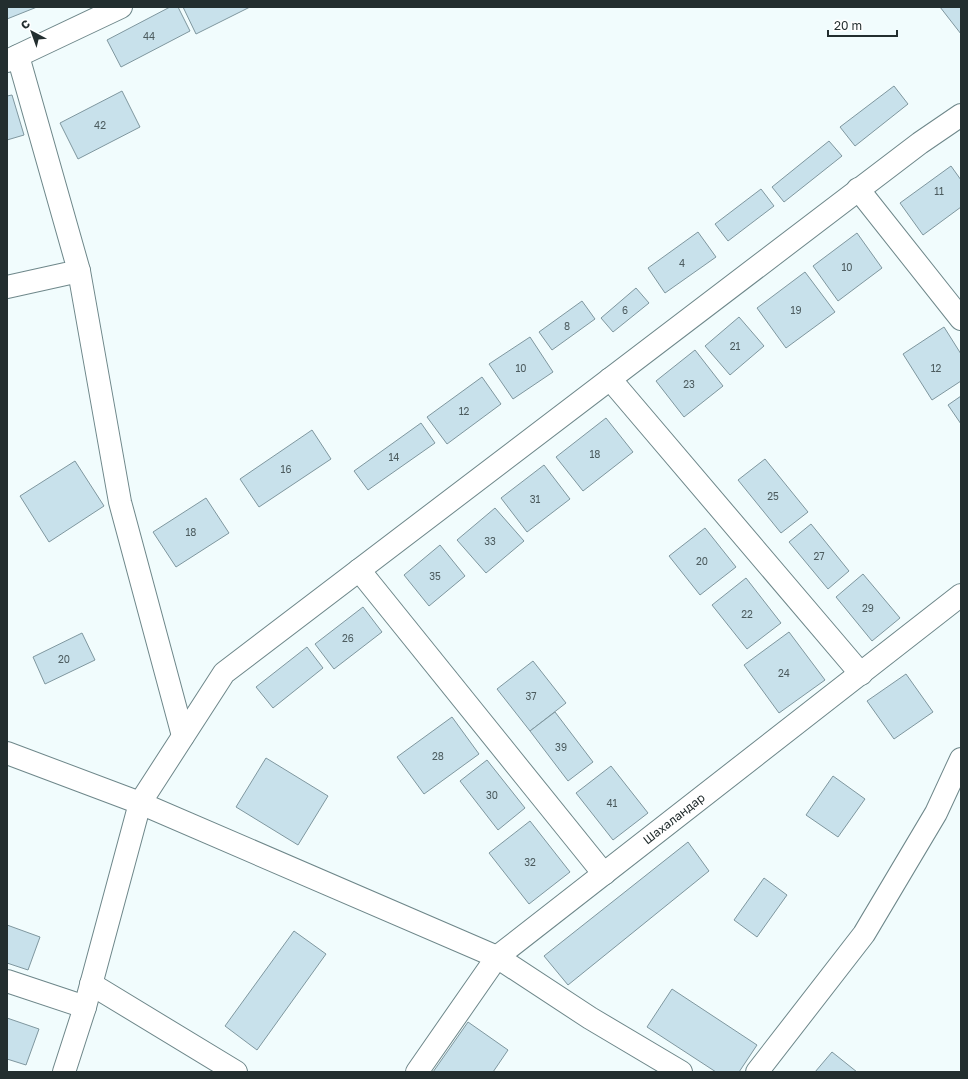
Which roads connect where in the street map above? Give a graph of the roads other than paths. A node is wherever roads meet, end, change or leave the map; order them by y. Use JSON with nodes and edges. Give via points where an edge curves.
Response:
{"nodes":[{"id":1,"x":121,"y":7,"type":"edge"},
{"id":2,"x":12,"y":59,"type":"edge"},
{"id":3,"x":961,"y":115,"type":"edge"},
{"id":4,"x":858,"y":189,"type":"junction"},
{"id":5,"x":80,"y":271,"type":"junction"},
{"id":6,"x":7,"y":287,"type":"edge"},
{"id":7,"x":961,"y":319,"type":"edge"},
{"id":8,"x":610,"y":378,"type":"junction"},
{"id":9,"x":359,"y":570,"type":"junction"},
{"id":10,"x":961,"y":596,"type":"edge"},
{"id":11,"x":861,"y":674,"type":"junction"},
{"id":12,"x":183,"y":736,"type":"junction"},
{"id":13,"x":7,"y":753,"type":"edge"},
{"id":14,"x":961,"y":759,"type":"edge"},
{"id":15,"x":140,"y":803,"type":"junction"},
{"id":16,"x":604,"y":874,"type":"junction"},
{"id":17,"x":497,"y":957,"type":"junction"},
{"id":18,"x":7,"y":981,"type":"edge"},
{"id":19,"x":91,"y":984,"type":"junction"},
{"id":20,"x":84,"y":1007,"type":"junction"},
{"id":21,"x":64,"y":1072,"type":"edge"},
{"id":22,"x":236,"y":1072,"type":"edge"},
{"id":23,"x":417,"y":1072,"type":"edge"},
{"id":24,"x":682,"y":1072,"type":"edge"},
{"id":25,"x":756,"y":1072,"type":"edge"}],
"edges":[{"from":1,"to":2,"type":"street"},
{"from":2,"to":5,"type":"street"},
{"from":3,"to":4,"type":"street"},
{"from":4,"to":7,"type":"street"},
{"from":4,"to":8,"type":"street"},
{"from":5,"to":6,"type":"street"},
{"from":5,"to":12,"type":"street","via":[[120,502]]},
{"from":8,"to":9,"type":"street"},
{"from":8,"to":11,"type":"street"},
{"from":9,"to":12,"type":"street","via":[[224,673]]},
{"from":9,"to":16,"type":"street"},
{"from":10,"to":11,"type":"street","name":"Шахаландар"},
{"from":11,"to":16,"type":"street","name":"Шахаландар"},
{"from":12,"to":15,"type":"street"},
{"from":13,"to":15,"type":"street"},
{"from":14,"to":25,"type":"street","via":[[936,813],[864,934]]},
{"from":15,"to":17,"type":"street"},
{"from":15,"to":19,"type":"street"},
{"from":16,"to":17,"type":"street","name":"Шахаландар"},
{"from":17,"to":23,"type":"street","name":"Шахаландар"},
{"from":17,"to":24,"type":"street","via":[[590,1018]]},
{"from":18,"to":20,"type":"street"},
{"from":19,"to":20,"type":"street"},
{"from":19,"to":22,"type":"street"},
{"from":20,"to":21,"type":"street"}]}
